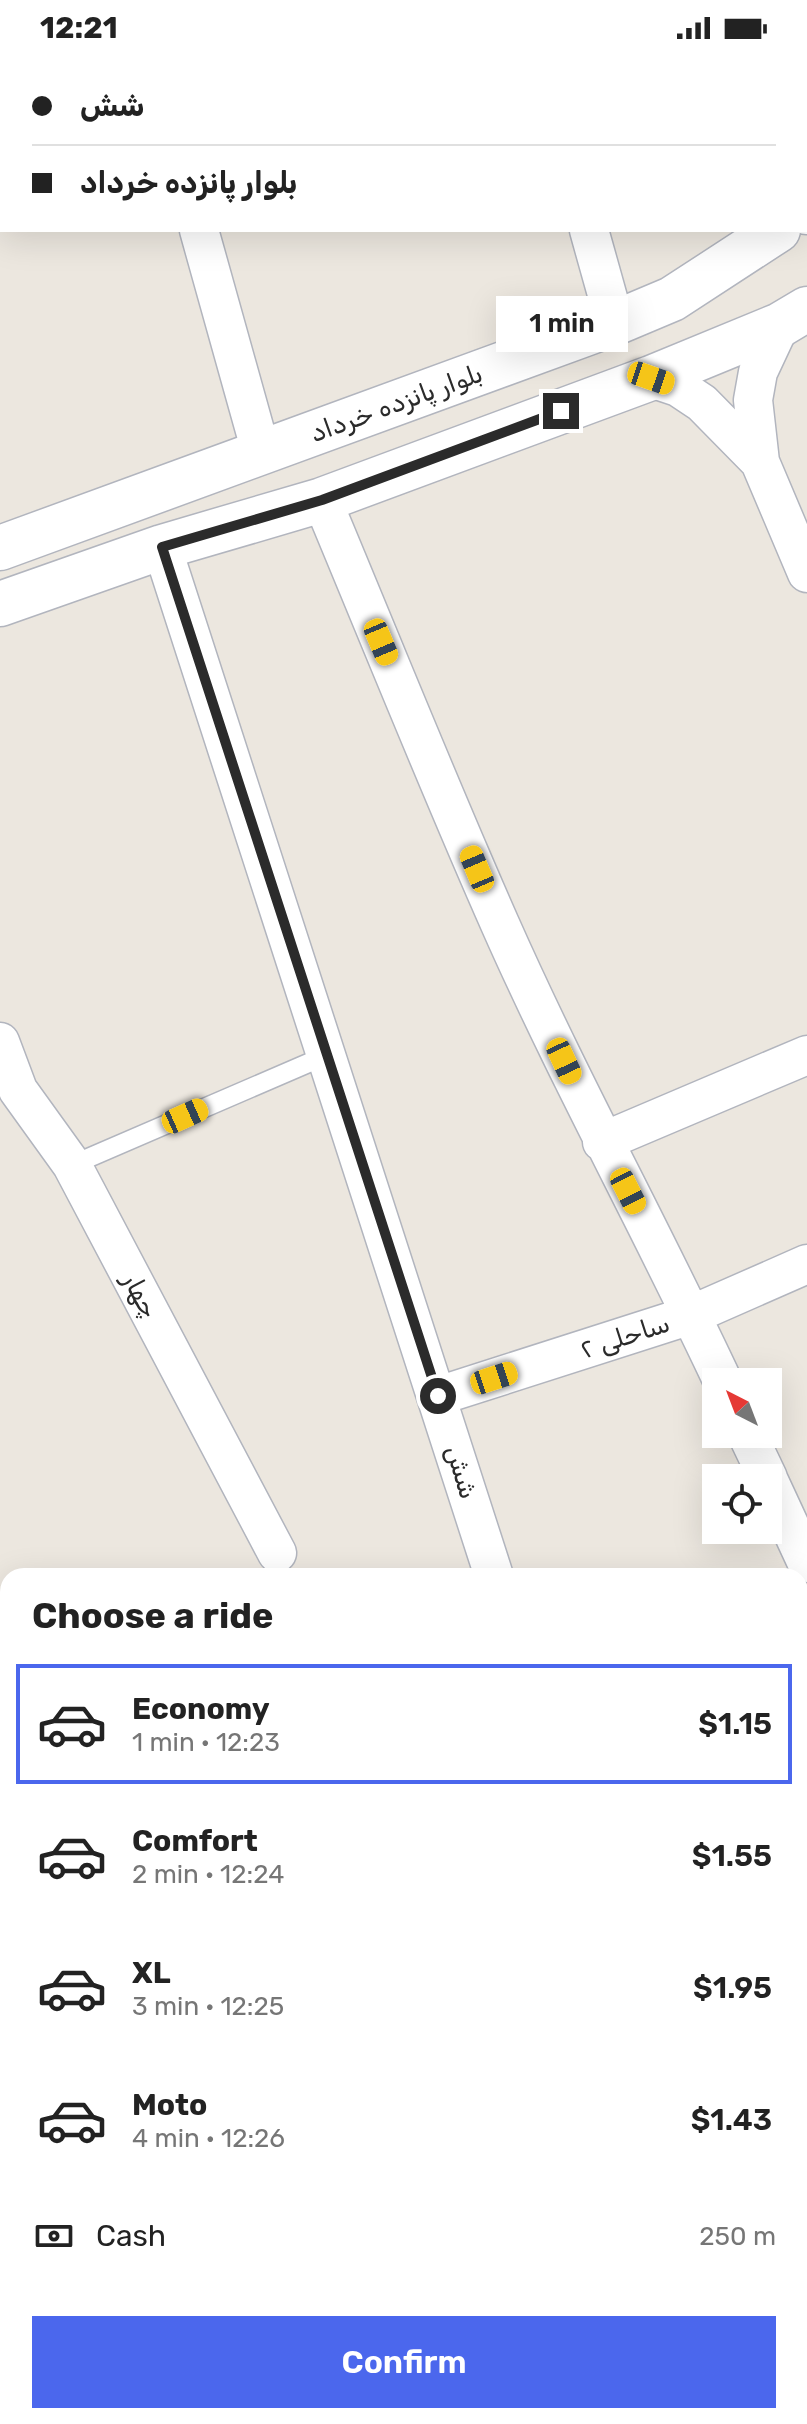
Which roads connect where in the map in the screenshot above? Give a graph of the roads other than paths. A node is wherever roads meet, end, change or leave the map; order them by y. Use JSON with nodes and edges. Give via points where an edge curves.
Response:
{"nodes":[{"id":1,"x":200,"y":232,"type":"edge"},
{"id":2,"x":590,"y":232,"type":"edge"},
{"id":3,"x":775,"y":232,"type":"edge"},
{"id":4,"x":793,"y":317,"type":"edge"},
{"id":5,"x":615,"y":323,"type":"junction"},
{"id":6,"x":651,"y":378,"type":"junction"},
{"id":7,"x":261,"y":452,"type":"junction"},
{"id":8,"x":760,"y":462,"type":"junction"},
{"id":9,"x":322,"y":500,"type":"junction"},
{"id":10,"x":162,"y":547,"type":"junction"},
{"id":11,"x":0,"y":548,"type":"edge"},
{"id":12,"x":807,"y":573,"type":"edge"},
{"id":13,"x":0,"y":604,"type":"edge"},
{"id":14,"x":0,"y":1042,"type":"edge"},
{"id":15,"x":327,"y":1055,"type":"junction"},
{"id":16,"x":807,"y":1055,"type":"edge"},
{"id":17,"x":602,"y":1142,"type":"junction"},
{"id":18,"x":72,"y":1165,"type":"junction"},
{"id":19,"x":807,"y":1264,"type":"edge"},
{"id":20,"x":691,"y":1315,"type":"junction"},
{"id":21,"x":716,"y":1368,"type":"edge"},
{"id":22,"x":438,"y":1396,"type":"junction"},
{"id":23,"x":782,"y":1509,"type":"edge"},
{"id":24,"x":277,"y":1553,"type":"dead end"},
{"id":25,"x":807,"y":1563,"type":"edge"},
{"id":26,"x":492,"y":1568,"type":"edge"}],
"edges":[{"from":1,"to":7,"type":"street"},
{"from":2,"to":5,"type":"street"},
{"from":3,"to":5,"type":"main road","name":"بلوار پانزده خرداد","via":[[672,299]]},
{"from":4,"to":6,"type":"main road"},
{"from":4,"to":8,"type":"street","via":[[758,372],[753,400]]},
{"from":5,"to":7,"type":"main road","name":"بلوار پانزده خرداد"},
{"from":6,"to":8,"type":"street","via":[[702,403]]},
{"from":6,"to":9,"type":"main road"},
{"from":7,"to":11,"type":"main road","name":"بلوار پانزده خرداد"},
{"from":8,"to":12,"type":"street"},
{"from":9,"to":10,"type":"main road"},
{"from":9,"to":17,"type":"street","via":[[500,925]]},
{"from":10,"to":13,"type":"main road"},
{"from":10,"to":15,"type":"street","name":"شش"},
{"from":14,"to":18,"type":"street","name":"چهار","via":[[18,1090]]},
{"from":15,"to":18,"type":"lane"},
{"from":15,"to":22,"type":"street","name":"شش"},
{"from":16,"to":17,"type":"street"},
{"from":17,"to":20,"type":"street"},
{"from":18,"to":24,"type":"street","name":"چهار"},
{"from":19,"to":20,"type":"street","name":"ساحلی ۲"},
{"from":20,"to":21,"type":"street"},
{"from":20,"to":22,"type":"street","name":"ساحلی ۲"},
{"from":22,"to":26,"type":"street","name":"شش"},
{"from":23,"to":25,"type":"street"}]}
